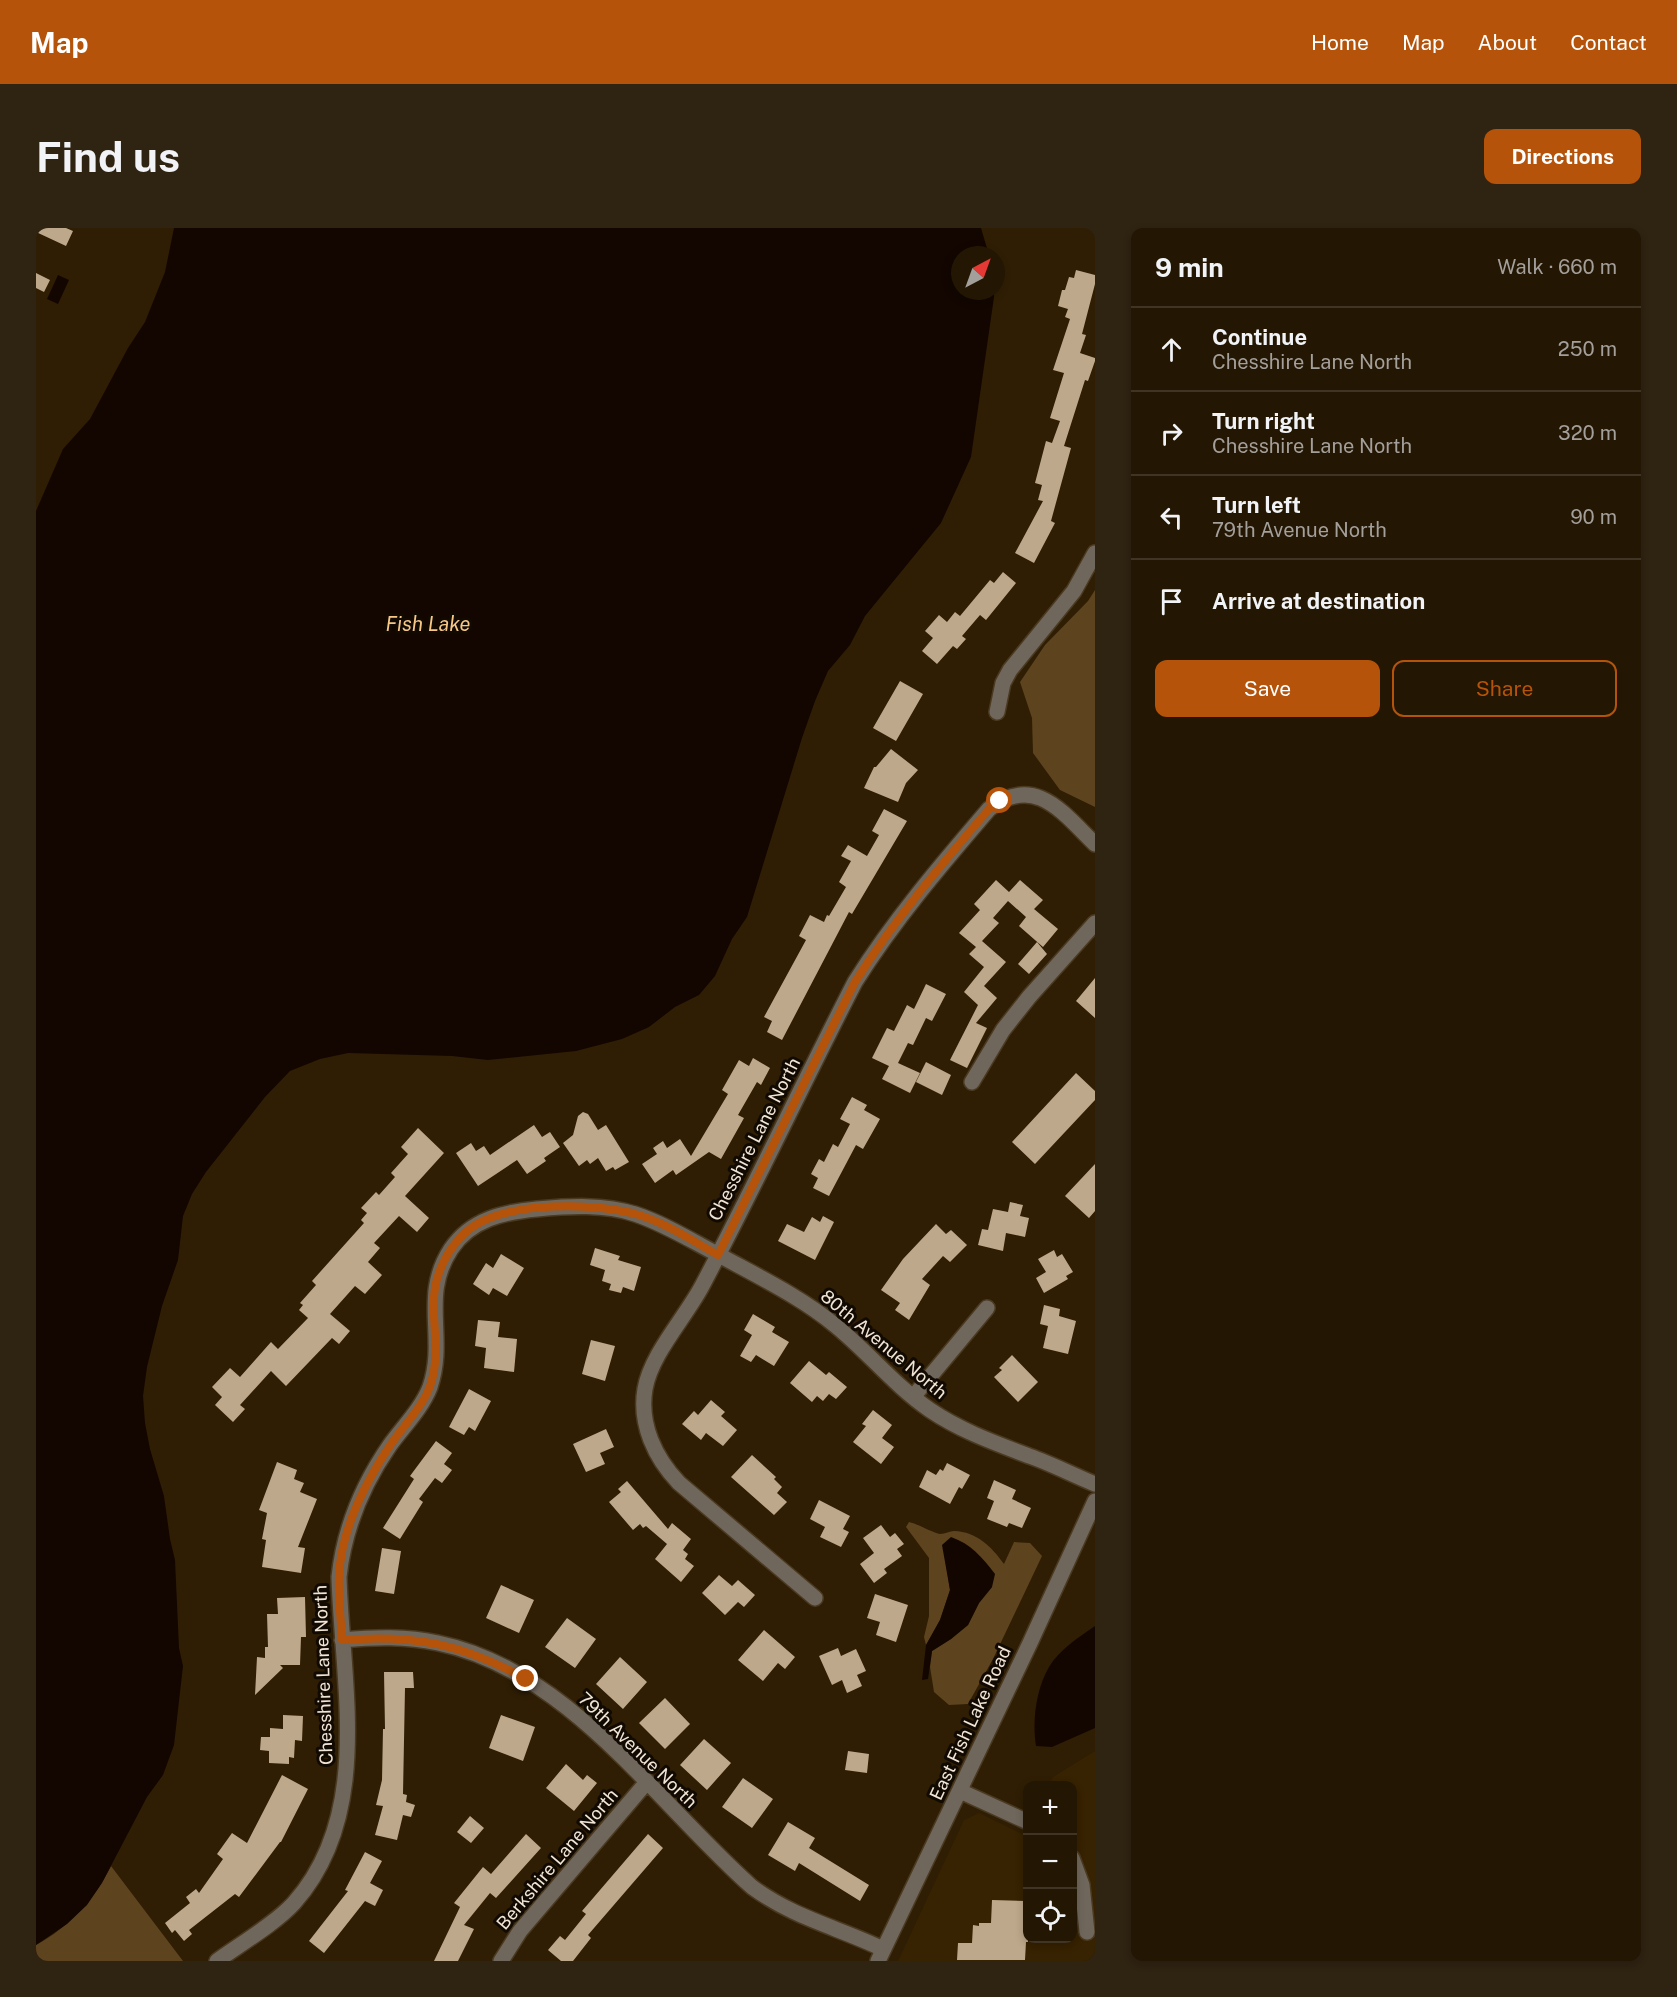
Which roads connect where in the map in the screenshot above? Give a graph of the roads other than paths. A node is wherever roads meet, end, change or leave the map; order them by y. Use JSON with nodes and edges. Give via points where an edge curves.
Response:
{"nodes":[{"id":1,"x":1095,"y":553,"type":"edge"},
{"id":2,"x":997,"y":712,"type":"dead end"},
{"id":3,"x":1095,"y":844,"type":"edge"},
{"id":4,"x":1095,"y":923,"type":"edge"},
{"id":5,"x":972,"y":1082,"type":"dead end"},
{"id":6,"x":718,"y":1255,"type":"junction"},
{"id":7,"x":987,"y":1308,"type":"dead end"},
{"id":8,"x":913,"y":1397,"type":"junction"},
{"id":9,"x":1095,"y":1484,"type":"edge"},
{"id":10,"x":1095,"y":1501,"type":"edge"},
{"id":11,"x":815,"y":1598,"type":"dead end"},
{"id":12,"x":342,"y":1640,"type":"junction"},
{"id":13,"x":646,"y":1783,"type":"junction"},
{"id":14,"x":960,"y":1791,"type":"junction"},
{"id":15,"x":1023,"y":1820,"type":"edge"},
{"id":16,"x":1077,"y":1872,"type":"edge"},
{"id":17,"x":1087,"y":1932,"type":"dead end"},
{"id":18,"x":881,"y":1955,"type":"edge"},
{"id":19,"x":217,"y":1961,"type":"edge"},
{"id":20,"x":501,"y":1961,"type":"edge"}],
"edges":[{"from":1,"to":2,"type":"street","via":[[1074,591],[1010,670]]},
{"from":3,"to":6,"type":"street","name":"Chesshire Lane North","via":[[1050,802],[1025,794],[1000,801],[989,809],[923,887],[855,982]]},
{"from":4,"to":5,"type":"street","via":[[1002,1030]]},
{"from":6,"to":8,"type":"street","name":"80th Avenue North","via":[[834,1324]]},
{"from":6,"to":11,"type":"street","via":[[647,1377],[644,1400],[648,1431],[657,1456],[679,1483]]},
{"from":6,"to":12,"type":"street","name":"Chesshire Lane North","via":[[666,1226],[600,1207],[566,1206],[495,1215],[462,1236],[440,1271],[435,1290],[437,1355],[428,1392],[374,1471],[347,1531],[339,1577]]},
{"from":7,"to":8,"type":"street"},
{"from":8,"to":9,"type":"street","name":"80th Avenue North","via":[[984,1440]]},
{"from":10,"to":14,"type":"street","name":"East Fish Lake Road"},
{"from":12,"to":13,"type":"street","name":"79th Avenue North","via":[[401,1638],[437,1642],[507,1669],[579,1718]]},
{"from":12,"to":19,"type":"street","name":"Chesshire Lane North","via":[[347,1760],[327,1852],[293,1904]]},
{"from":13,"to":18,"type":"street","name":"79th Avenue North","via":[[736,1873],[772,1902]]},
{"from":13,"to":20,"type":"street","name":"Berkshire Lane North","via":[[520,1931]]},
{"from":14,"to":15,"type":"street"},
{"from":14,"to":18,"type":"street","name":"East Fish Lake Road"},
{"from":16,"to":17,"type":"street"}]}
